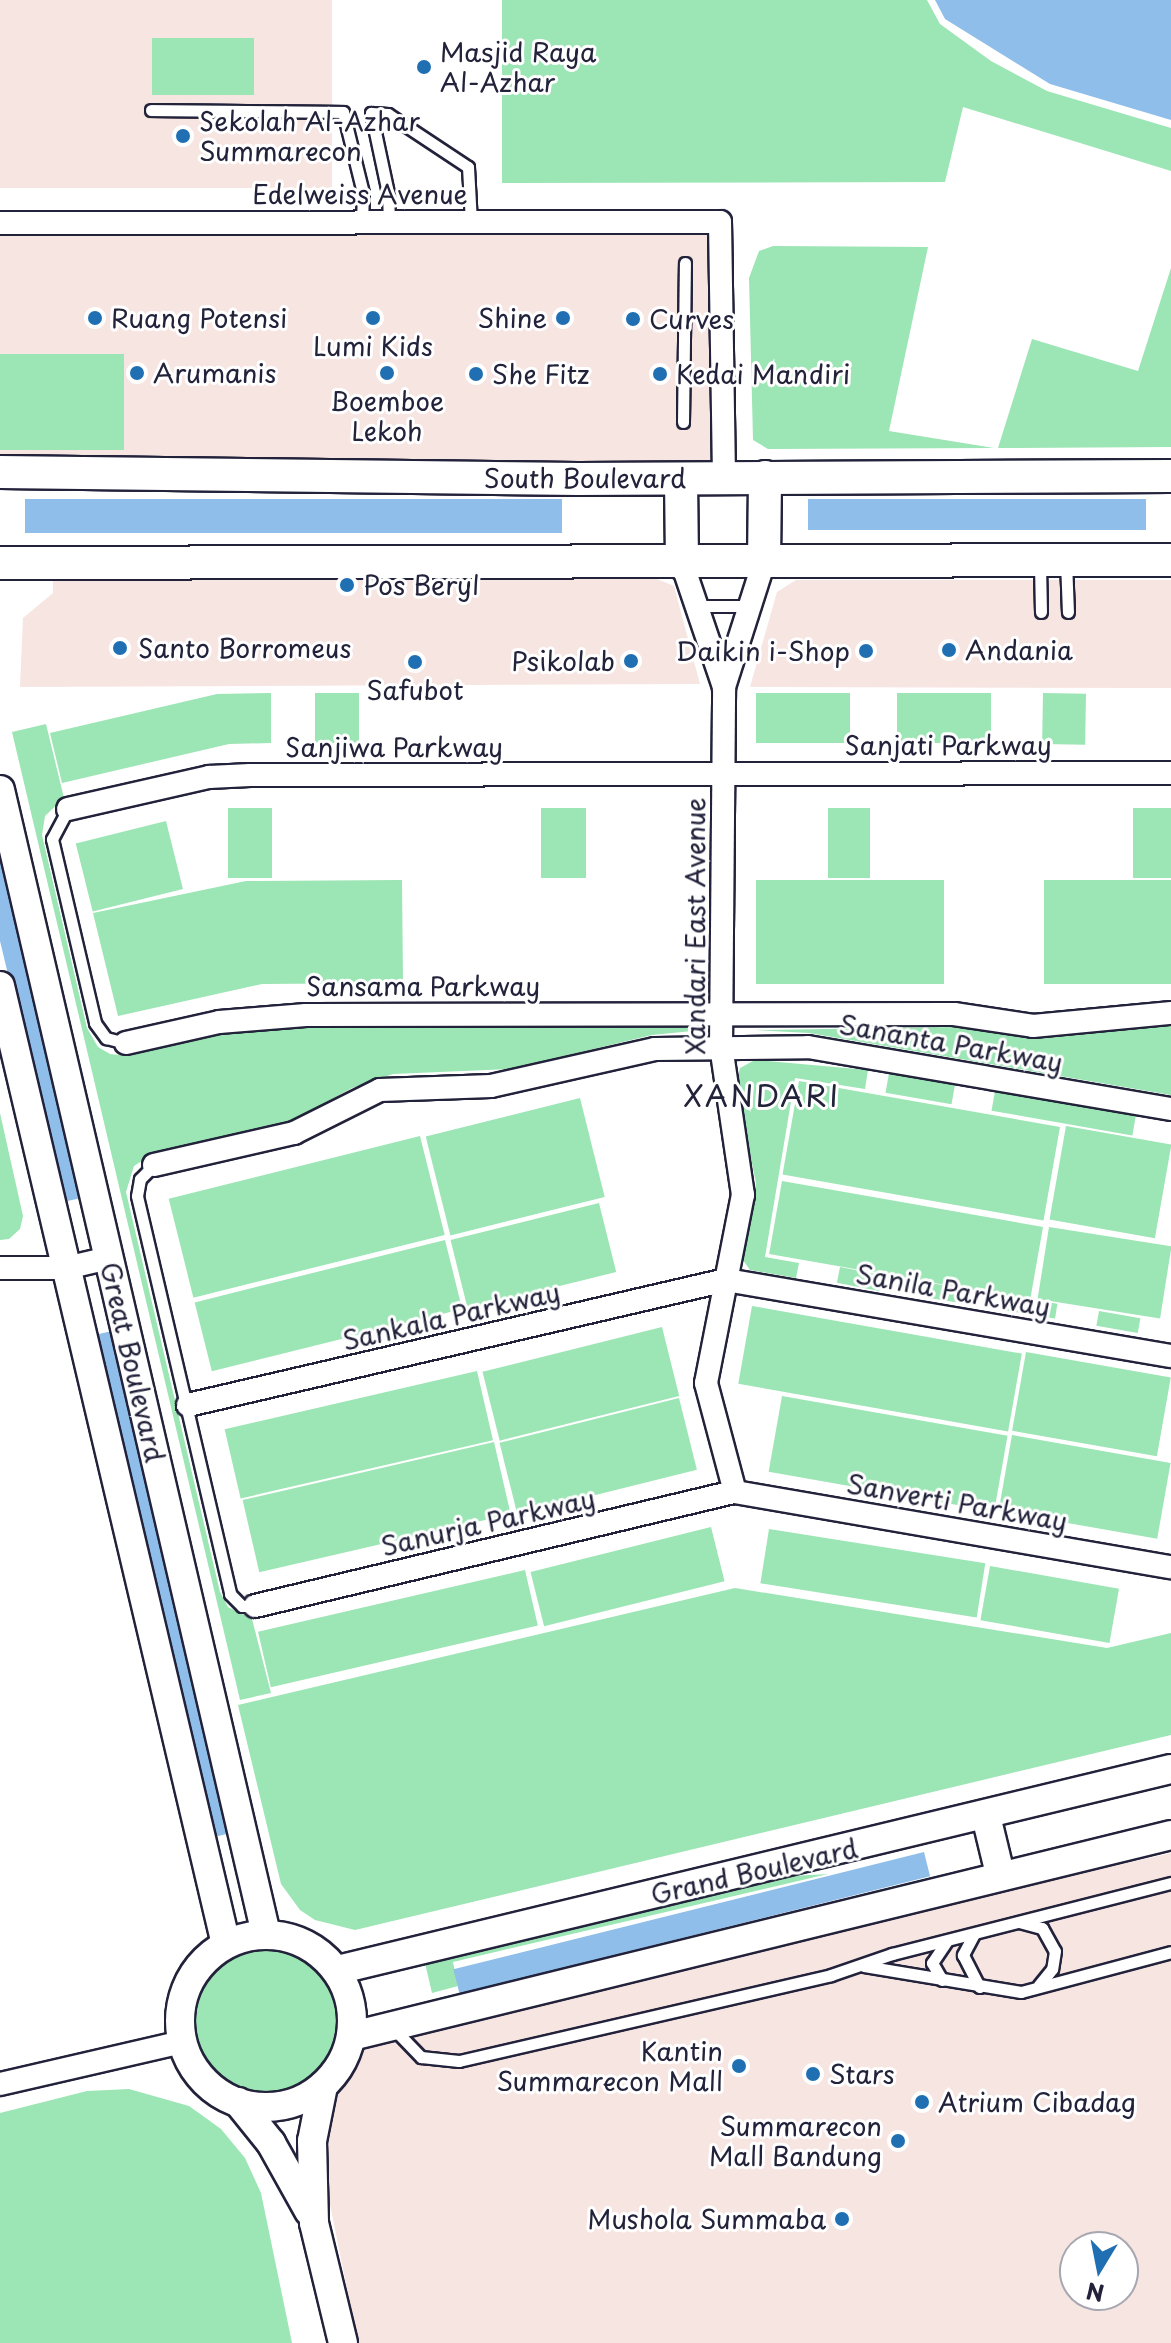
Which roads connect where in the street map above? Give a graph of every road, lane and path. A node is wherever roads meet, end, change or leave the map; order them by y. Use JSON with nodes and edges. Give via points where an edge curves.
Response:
{"nodes":[{"id":1,"x":151,"y":110,"type":"dead end"},
{"id":2,"x":389,"y":222,"type":"junction"},
{"id":3,"x":471,"y":222,"type":"junction"},
{"id":4,"x":0,"y":223,"type":"edge"},
{"id":5,"x":362,"y":223,"type":"junction"},
{"id":6,"x":685,"y":263,"type":"dead end"},
{"id":7,"x":683,"y":422,"type":"dead end"},
{"id":8,"x":0,"y":472,"type":"edge"},
{"id":9,"x":1171,"y":476,"type":"edge"},
{"id":10,"x":765,"y":477,"type":"junction"},
{"id":11,"x":724,"y":478,"type":"junction"},
{"id":12,"x":681,"y":479,"type":"junction"},
{"id":13,"x":1171,"y":560,"type":"edge"},
{"id":14,"x":1053,"y":561,"type":"junction"},
{"id":15,"x":764,"y":562,"type":"junction"},
{"id":16,"x":0,"y":563,"type":"edge"},
{"id":17,"x":682,"y":563,"type":"junction"},
{"id":18,"x":695,"y":606,"type":"junction"},
{"id":19,"x":750,"y":606,"type":"junction"},
{"id":20,"x":1041,"y":612,"type":"dead end"},
{"id":21,"x":1068,"y":612,"type":"dead end"},
{"id":22,"x":724,"y":687,"type":"junction"},
{"id":23,"x":1171,"y":773,"type":"edge"},
{"id":24,"x":725,"y":774,"type":"junction"},
{"id":25,"x":0,"y":790,"type":"edge"},
{"id":26,"x":68,"y":809,"type":"joint"},
{"id":27,"x":0,"y":986,"type":"edge"},
{"id":28,"x":722,"y":1013,"type":"junction"},
{"id":29,"x":1171,"y":1013,"type":"edge"},
{"id":30,"x":126,"y":1043,"type":"joint"},
{"id":31,"x":721,"y":1046,"type":"junction"},
{"id":32,"x":1171,"y":1109,"type":"edge"},
{"id":33,"x":154,"y":1165,"type":"joint"},
{"id":34,"x":109,"y":1258,"type":"junction"},
{"id":35,"x":0,"y":1268,"type":"edge"},
{"id":36,"x":66,"y":1268,"type":"junction"},
{"id":37,"x":726,"y":1280,"type":"junction"},
{"id":38,"x":1171,"y":1356,"type":"edge"},
{"id":39,"x":188,"y":1405,"type":"junction"},
{"id":40,"x":735,"y":1492,"type":"junction"},
{"id":41,"x":1171,"y":1567,"type":"edge"},
{"id":42,"x":255,"y":1606,"type":"joint"},
{"id":43,"x":1171,"y":1769,"type":"edge"},
{"id":44,"x":986,"y":1816,"type":"junction"},
{"id":45,"x":1171,"y":1835,"type":"edge"},
{"id":46,"x":1000,"y":1874,"type":"junction"},
{"id":47,"x":1171,"y":1883,"type":"edge"},
{"id":48,"x":1014,"y":1922,"type":"junction"},
{"id":49,"x":978,"y":1931,"type":"junction"},
{"id":50,"x":266,"y":1934,"type":"junction"},
{"id":51,"x":953,"y":1937,"type":"junction"},
{"id":52,"x":226,"y":1944,"type":"junction"},
{"id":53,"x":1171,"y":1952,"type":"edge"},
{"id":54,"x":863,"y":1966,"type":"junction"},
{"id":55,"x":337,"y":1970,"type":"junction"},
{"id":56,"x":942,"y":1980,"type":"junction"},
{"id":57,"x":979,"y":1987,"type":"junction"},
{"id":58,"x":1036,"y":1988,"type":"junction"},
{"id":59,"x":389,"y":2024,"type":"junction"},
{"id":60,"x":352,"y":2036,"type":"junction"},
{"id":61,"x":182,"y":2042,"type":"junction"},
{"id":62,"x":0,"y":2084,"type":"edge"},
{"id":63,"x":323,"y":2086,"type":"junction"},
{"id":64,"x":238,"y":2102,"type":"junction"},
{"id":65,"x":314,"y":2223,"type":"junction"},
{"id":66,"x":343,"y":2343,"type":"edge"}],
"edges":[{"from":1,"to":5,"type":"lane","via":[[343,112],[363,193]]},
{"from":2,"to":3,"type":"street","name":"Edelweiss Avenue"},
{"from":2,"to":3,"type":"lane","via":[[371,113],[388,114],[468,167]]},
{"from":2,"to":5,"type":"street","name":"Edelweiss Avenue"},
{"from":3,"to":11,"type":"street","name":"Edelweiss Avenue","via":[[720,222]]},
{"from":4,"to":5,"type":"street","name":"Edelweiss Avenue"},
{"from":6,"to":7,"type":"lane"},
{"from":8,"to":12,"type":"main road","name":"South Boulevard"},
{"from":9,"to":10,"type":"main road","name":"South Boulevard"},
{"from":10,"to":11,"type":"main road","name":"South Boulevard"},
{"from":10,"to":15,"type":"main road"},
{"from":11,"to":12,"type":"main road","name":"South Boulevard"},
{"from":12,"to":17,"type":"main road"},
{"from":13,"to":14,"type":"main road"},
{"from":14,"to":15,"type":"main road"},
{"from":14,"to":20,"type":"lane"},
{"from":14,"to":21,"type":"lane"},
{"from":15,"to":17,"type":"main road"},
{"from":15,"to":19,"type":"street"},
{"from":16,"to":17,"type":"main road"},
{"from":17,"to":18,"type":"street"},
{"from":18,"to":19,"type":"lane"},
{"from":18,"to":22,"type":"street"},
{"from":19,"to":22,"type":"street"},
{"from":22,"to":24,"type":"street","name":"Xandari East Avenue"},
{"from":23,"to":24,"type":"street","name":"Sanjati Parkway"},
{"from":24,"to":26,"type":"street","name":"Sanjiwa Parkway","via":[[222,776]]},
{"from":24,"to":28,"type":"street","name":"Xandari East Avenue"},
{"from":25,"to":34,"type":"street","name":"Great Boulevard"},
{"from":26,"to":30,"type":"lane","via":[[55,826],[53,845],[95,1023],[106,1038]]},
{"from":27,"to":36,"type":"street","name":"Great Boulevard"},
{"from":28,"to":29,"type":"street","name":"Sananta Parkway","via":[[954,1014],[1033,1026]]},
{"from":28,"to":30,"type":"street","name":"Sansama Parkway","via":[[261,1016]]},
{"from":28,"to":31,"type":"street","name":"Xandari East Avenue"},
{"from":31,"to":32,"type":"street","name":"Sananta Parkway","via":[[808,1047]]},
{"from":31,"to":33,"type":"street","via":[[655,1049],[491,1086],[380,1090],[294,1133]]},
{"from":31,"to":37,"type":"street","name":"Xandari East Avenue","via":[[743,1195]]},
{"from":33,"to":39,"type":"lane","via":[[140,1179],[137,1196]]},
{"from":34,"to":36,"type":"street"},
{"from":34,"to":50,"type":"street","name":"Great Boulevard"},
{"from":35,"to":36,"type":"street"},
{"from":36,"to":52,"type":"street","name":"Great Boulevard"},
{"from":37,"to":38,"type":"street","name":"Sanila Parkway"},
{"from":37,"to":39,"type":"street","name":"Sankala Parkway"},
{"from":37,"to":40,"type":"street","name":"Xandari East Avenue","via":[[706,1383]]},
{"from":39,"to":42,"type":"lane","via":[[230,1594],[242,1606]]},
{"from":40,"to":41,"type":"street","name":"Sanverti Parkway"},
{"from":40,"to":42,"type":"street","name":"Sanurja Parkway"},
{"from":43,"to":44,"type":"street","name":"Grand Boulevard"},
{"from":44,"to":46,"type":"street"},
{"from":44,"to":55,"type":"street","name":"Grand Boulevard"},
{"from":45,"to":46,"type":"street"},
{"from":46,"to":59,"type":"street"},
{"from":47,"to":48,"type":"lane"},
{"from":48,"to":49,"type":"lane"},
{"from":48,"to":58,"type":"lane","via":[[1042,1928],[1051,1938],[1052,1969]]},
{"from":49,"to":51,"type":"lane"},
{"from":49,"to":57,"type":"lane","via":[[966,1941],[963,1955]]},
{"from":50,"to":52,"type":"street"},
{"from":50,"to":55,"type":"street","via":[[293,1938],[318,1951]]},
{"from":51,"to":54,"type":"lane"},
{"from":51,"to":56,"type":"lane","via":[[934,1954]]},
{"from":52,"to":61,"type":"street","via":[[203,1962],[187,1986],[180,2013]]},
{"from":53,"to":58,"type":"lane"},
{"from":54,"to":56,"type":"lane"},
{"from":54,"to":59,"type":"lane","via":[[435,2062],[421,2057]]},
{"from":55,"to":60,"type":"street","via":[[350,2002]]},
{"from":56,"to":57,"type":"lane"},
{"from":57,"to":58,"type":"lane","via":[[1021,1992]]},
{"from":59,"to":60,"type":"street"},
{"from":60,"to":63,"type":"street","via":[[342,2063]]},
{"from":61,"to":62,"type":"street"},
{"from":61,"to":64,"type":"street","via":[[194,2068],[213,2088]]},
{"from":63,"to":64,"type":"street","via":[[283,2105]]},
{"from":63,"to":65,"type":"street","via":[[312,2141]]},
{"from":64,"to":65,"type":"street","via":[[271,2143]]},
{"from":65,"to":66,"type":"street"}]}
